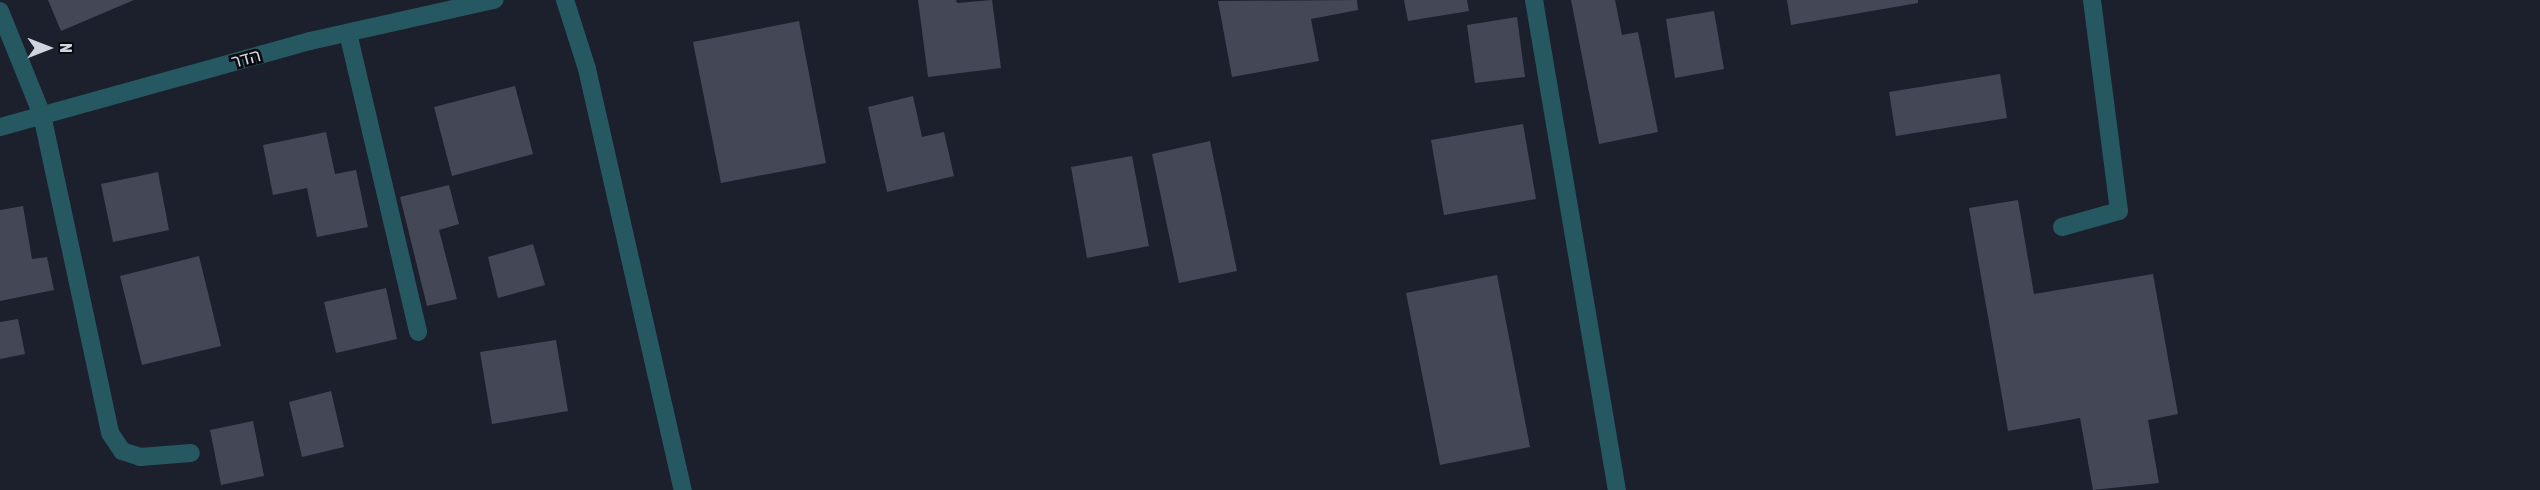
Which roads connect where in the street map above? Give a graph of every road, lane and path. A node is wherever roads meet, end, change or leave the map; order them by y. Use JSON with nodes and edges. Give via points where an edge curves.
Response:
{"nodes":[{"id":1,"x":494,"y":0,"type":"edge"},
{"id":2,"x":565,"y":0,"type":"edge"},
{"id":3,"x":1534,"y":0,"type":"edge"},
{"id":4,"x":2092,"y":0,"type":"edge"},
{"id":5,"x":0,"y":11,"type":"edge"},
{"id":6,"x":348,"y":33,"type":"junction"},
{"id":7,"x":42,"y":115,"type":"junction"},
{"id":8,"x":0,"y":127,"type":"edge"},
{"id":9,"x":2062,"y":227,"type":"dead end"},
{"id":10,"x":418,"y":332,"type":"dead end"},
{"id":11,"x":191,"y":453,"type":"dead end"},
{"id":12,"x":683,"y":490,"type":"edge"},
{"id":13,"x":1617,"y":490,"type":"edge"}],
"edges":[{"from":1,"to":6,"type":"street","name":"הדר"},
{"from":2,"to":12,"type":"street","via":[[587,69]]},
{"from":3,"to":13,"type":"street"},
{"from":4,"to":9,"type":"street","via":[[2120,212]]},
{"from":5,"to":7,"type":"street"},
{"from":6,"to":7,"type":"street","name":"הדר"},
{"from":6,"to":10,"type":"street"},
{"from":7,"to":8,"type":"street","name":"הדר"},
{"from":7,"to":11,"type":"street","via":[[110,433],[122,451],[140,457]]}]}
